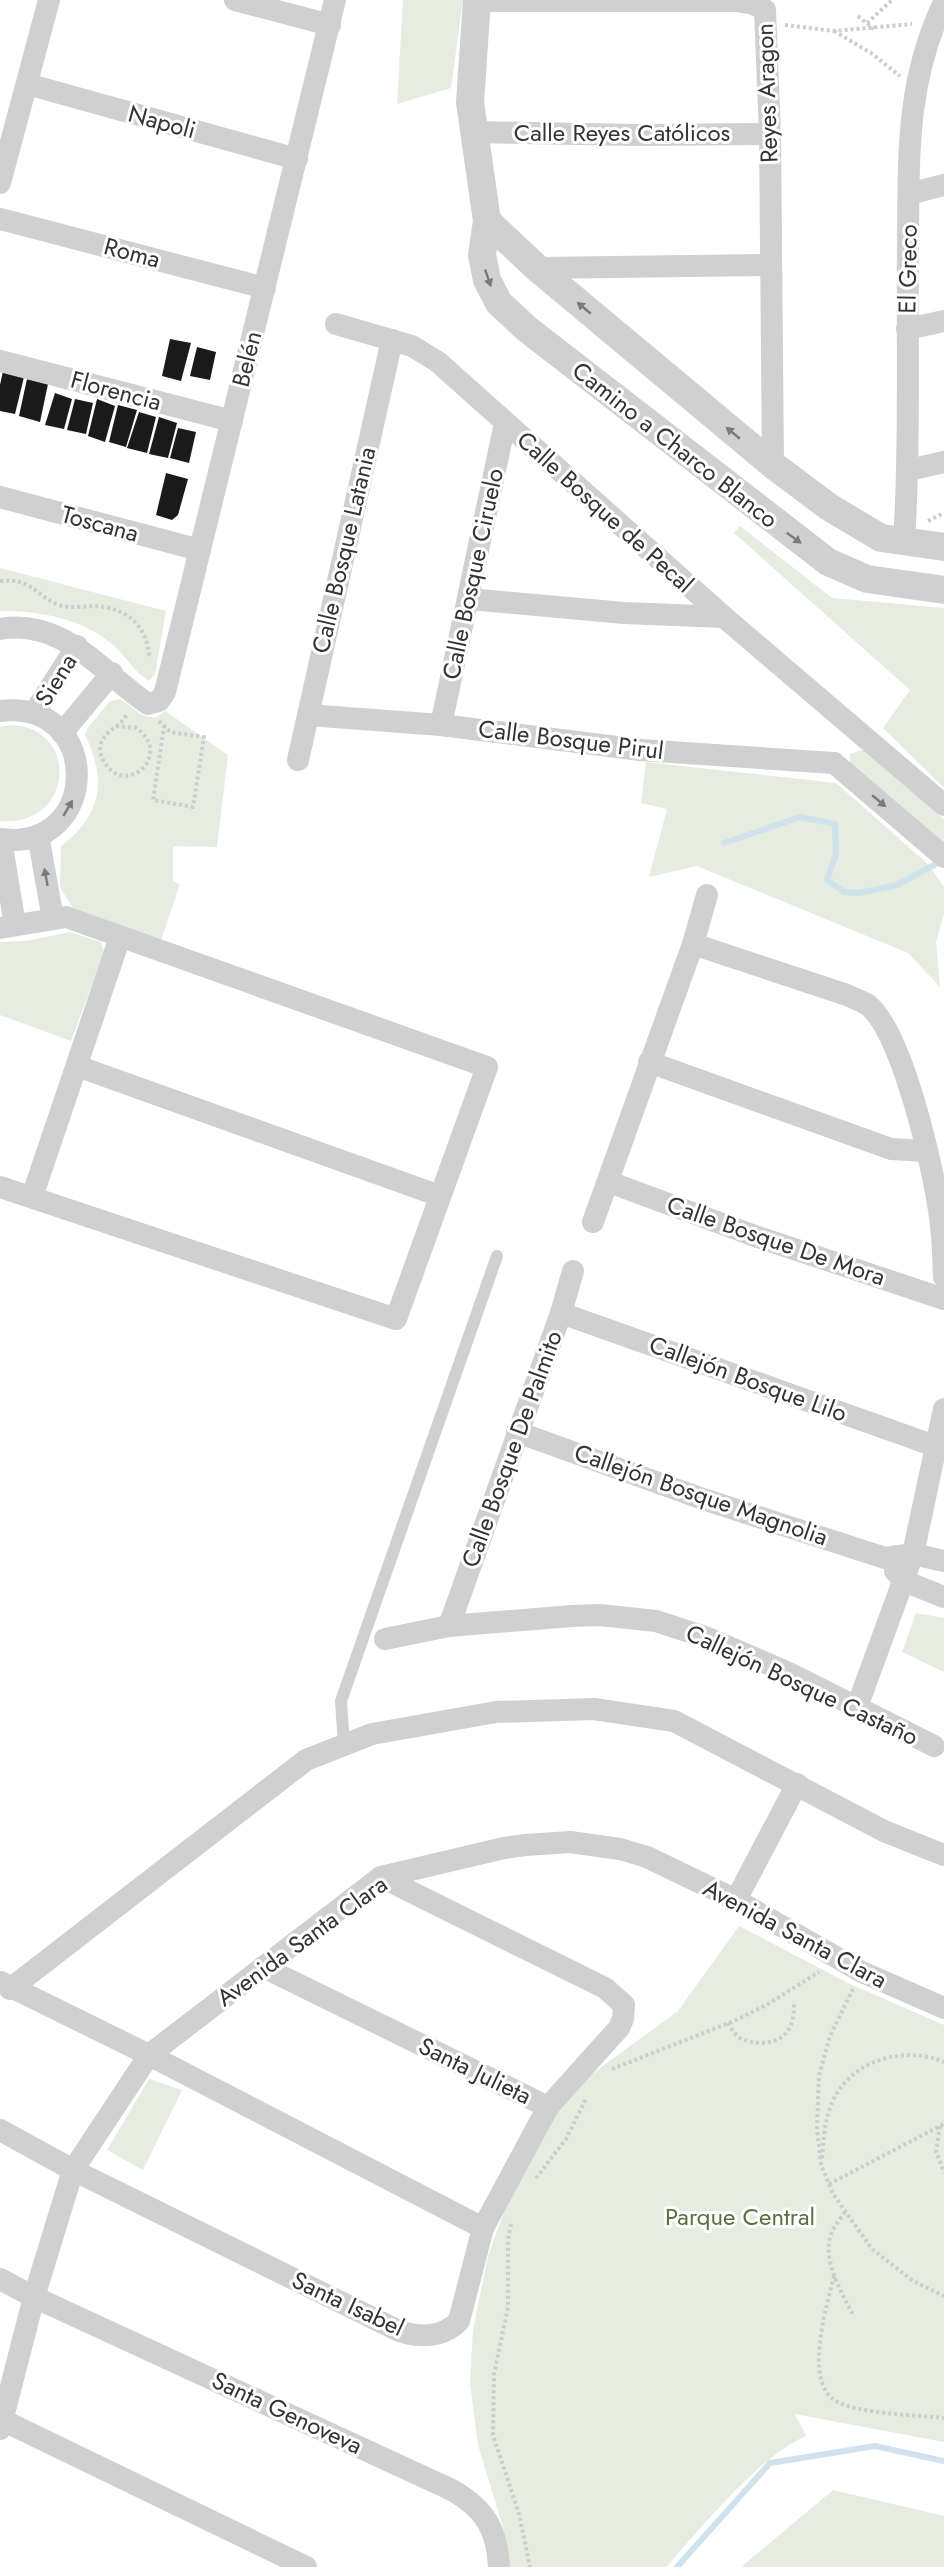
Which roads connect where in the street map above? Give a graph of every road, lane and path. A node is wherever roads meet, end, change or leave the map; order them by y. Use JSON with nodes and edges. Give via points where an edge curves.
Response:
{"nodes":[{"id":1,"x":50,"y":0,"type":"edge"},
{"id":2,"x":235,"y":0,"type":"edge"},
{"id":3,"x":335,"y":0,"type":"edge"},
{"id":4,"x":477,"y":0,"type":"edge"},
{"id":5,"x":892,"y":0,"type":"edge"},
{"id":6,"x":940,"y":11,"type":"edge"},
{"id":7,"x":858,"y":16,"type":"dead end"},
{"id":8,"x":767,"y":21,"type":"junction"},
{"id":9,"x":867,"y":23,"type":"junction"},
{"id":10,"x":330,"y":25,"type":"junction"},
{"id":11,"x":875,"y":29,"type":"junction"},
{"id":12,"x":834,"y":31,"type":"junction"},
{"id":13,"x":944,"y":50,"type":"edge"},
{"id":14,"x":922,"y":57,"type":"junction"},
{"id":15,"x":27,"y":84,"type":"junction"},
{"id":16,"x":915,"y":90,"type":"junction"},
{"id":17,"x":474,"y":132,"type":"junction"},
{"id":18,"x":770,"y":134,"type":"junction"},
{"id":19,"x":297,"y":159,"type":"junction"},
{"id":20,"x":0,"y":183,"type":"edge"},
{"id":21,"x":944,"y":185,"type":"edge"},
{"id":22,"x":909,"y":194,"type":"junction"},
{"id":23,"x":0,"y":219,"type":"edge"},
{"id":24,"x":487,"y":221,"type":"junction"},
{"id":25,"x":771,"y":265,"type":"junction"},
{"id":26,"x":537,"y":268,"type":"junction"},
{"id":27,"x":265,"y":288,"type":"junction"},
{"id":28,"x":944,"y":321,"type":"edge"},
{"id":29,"x":336,"y":324,"type":"dead end"},
{"id":30,"x":907,"y":329,"type":"junction"},
{"id":31,"x":392,"y":340,"type":"junction"},
{"id":32,"x":0,"y":361,"type":"edge"},
{"id":33,"x":232,"y":421,"type":"junction"},
{"id":34,"x":505,"y":423,"type":"junction"},
{"id":35,"x":944,"y":462,"type":"edge"},
{"id":36,"x":773,"y":465,"type":"junction"},
{"id":37,"x":909,"y":470,"type":"junction"},
{"id":38,"x":0,"y":497,"type":"edge"},
{"id":39,"x":904,"y":542,"type":"junction"},
{"id":40,"x":944,"y":548,"type":"edge"},
{"id":41,"x":200,"y":550,"type":"junction"},
{"id":42,"x":0,"y":581,"type":"edge"},
{"id":43,"x":944,"y":590,"type":"edge"},
{"id":44,"x":469,"y":599,"type":"junction"},
{"id":45,"x":724,"y":617,"type":"junction"},
{"id":46,"x":0,"y":629,"type":"edge"},
{"id":47,"x":77,"y":646,"type":"junction"},
{"id":48,"x":149,"y":667,"type":"dead end"},
{"id":49,"x":112,"y":673,"type":"junction"},
{"id":50,"x":165,"y":692,"type":"joint"},
{"id":51,"x":128,"y":703,"type":"dead end"},
{"id":52,"x":0,"y":711,"type":"edge"},
{"id":53,"x":34,"y":713,"type":"junction"},
{"id":54,"x":154,"y":714,"type":"dead end"},
{"id":55,"x":308,"y":715,"type":"junction"},
{"id":56,"x":441,"y":725,"type":"junction"},
{"id":57,"x":116,"y":726,"type":"junction"},
{"id":58,"x":164,"y":727,"type":"junction"},
{"id":59,"x":62,"y":732,"type":"junction"},
{"id":60,"x":856,"y":732,"type":"junction"},
{"id":61,"x":298,"y":760,"type":"dead end"},
{"id":62,"x":834,"y":763,"type":"junction"},
{"id":63,"x":944,"y":805,"type":"edge"},
{"id":64,"x":38,"y":835,"type":"junction"},
{"id":65,"x":1,"y":840,"type":"edge"},
{"id":66,"x":944,"y":856,"type":"edge"},
{"id":67,"x":706,"y":895,"type":"dead end"},
{"id":68,"x":53,"y":919,"type":"junction"},
{"id":69,"x":8,"y":927,"type":"edge"},
{"id":70,"x":120,"y":937,"type":"junction"},
{"id":71,"x":693,"y":944,"type":"junction"},
{"id":72,"x":649,"y":1062,"type":"junction"},
{"id":73,"x":76,"y":1066,"type":"junction"},
{"id":74,"x":927,"y":1151,"type":"junction"},
{"id":75,"x":939,"y":1179,"type":"edge"},
{"id":76,"x":609,"y":1182,"type":"junction"},
{"id":77,"x":0,"y":1187,"type":"edge"},
{"id":78,"x":440,"y":1196,"type":"junction"},
{"id":79,"x":32,"y":1197,"type":"junction"},
{"id":80,"x":942,"y":1218,"type":"edge"},
{"id":81,"x":593,"y":1222,"type":"dead end"},
{"id":82,"x":497,"y":1256,"type":"dead end"},
{"id":83,"x":573,"y":1271,"type":"dead end"},
{"id":84,"x":944,"y":1277,"type":"edge"},
{"id":85,"x":944,"y":1299,"type":"edge"},
{"id":86,"x":561,"y":1312,"type":"junction"},
{"id":87,"x":944,"y":1409,"type":"edge"},
{"id":88,"x":517,"y":1432,"type":"junction"},
{"id":89,"x":934,"y":1446,"type":"junction"},
{"id":90,"x":913,"y":1554,"type":"junction"},
{"id":91,"x":885,"y":1558,"type":"junction"},
{"id":92,"x":944,"y":1561,"type":"edge"},
{"id":93,"x":904,"y":1581,"type":"junction"},
{"id":94,"x":944,"y":1597,"type":"edge"},
{"id":95,"x":449,"y":1626,"type":"junction"},
{"id":96,"x":385,"y":1639,"type":"dead end"},
{"id":97,"x":857,"y":1707,"type":"junction"},
{"id":98,"x":344,"y":1745,"type":"junction"},
{"id":99,"x":934,"y":1746,"type":"dead end"},
{"id":100,"x":797,"y":1784,"type":"junction"},
{"id":101,"x":944,"y":1855,"type":"edge"},
{"id":102,"x":381,"y":1877,"type":"junction"},
{"id":103,"x":736,"y":1900,"type":"junction"},
{"id":104,"x":839,"y":1959,"type":"junction"},
{"id":105,"x":263,"y":1967,"type":"junction"},
{"id":106,"x":862,"y":1972,"type":"junction"},
{"id":107,"x":5,"y":1985,"type":"edge"},
{"id":108,"x":795,"y":2001,"type":"dead end"},
{"id":109,"x":944,"y":2008,"type":"edge"},
{"id":110,"x":728,"y":2023,"type":"junction"},
{"id":111,"x":149,"y":2055,"type":"junction"},
{"id":112,"x":944,"y":2062,"type":"edge"},
{"id":113,"x":609,"y":2072,"type":"dead end"},
{"id":114,"x":591,"y":2091,"type":"dead end"},
{"id":115,"x":548,"y":2107,"type":"junction"},
{"id":116,"x":942,"y":2125,"type":"edge"},
{"id":117,"x":0,"y":2130,"type":"edge"},
{"id":118,"x":821,"y":2165,"type":"junction"},
{"id":119,"x":73,"y":2170,"type":"junction"},
{"id":120,"x":944,"y":2173,"type":"edge"},
{"id":121,"x":534,"y":2180,"type":"dead end"},
{"id":122,"x":829,"y":2184,"type":"junction"},
{"id":123,"x":845,"y":2212,"type":"junction"},
{"id":124,"x":514,"y":2214,"type":"dead end"},
{"id":125,"x":483,"y":2228,"type":"junction"},
{"id":126,"x":834,"y":2276,"type":"junction"},
{"id":127,"x":0,"y":2278,"type":"edge"},
{"id":128,"x":944,"y":2296,"type":"edge"},
{"id":129,"x":34,"y":2297,"type":"junction"},
{"id":130,"x":854,"y":2317,"type":"dead end"},
{"id":131,"x":944,"y":2418,"type":"edge"},
{"id":132,"x":1,"y":2423,"type":"edge"},
{"id":133,"x":306,"y":2567,"type":"edge"},
{"id":134,"x":499,"y":2567,"type":"edge"},
{"id":135,"x":530,"y":2567,"type":"edge"}],
"edges":[{"from":1,"to":15,"type":"street"},
{"from":2,"to":10,"type":"street"},
{"from":3,"to":10,"type":"street","name":"Belén"},
{"from":4,"to":8,"type":"street","name":"Reyes Aragon","via":[[736,1],[765,10]]},
{"from":4,"to":17,"type":"street","name":"Camino a Charco Blanco","via":[[470,102]]},
{"from":5,"to":9,"type":"path"},
{"from":6,"to":11,"type":"path"},
{"from":6,"to":14,"type":"street","name":"El Greco"},
{"from":7,"to":9,"type":"path"},
{"from":8,"to":12,"type":"path"},
{"from":8,"to":18,"type":"street","name":"Reyes Aragon"},
{"from":9,"to":11,"type":"path"},
{"from":10,"to":19,"type":"street","name":"Belén"},
{"from":11,"to":12,"type":"path"},
{"from":12,"to":16,"type":"path","via":[[871,53]]},
{"from":13,"to":14,"type":"street"},
{"from":14,"to":16,"type":"street","name":"El Greco"},
{"from":15,"to":19,"type":"street","name":"Napoli"},
{"from":15,"to":20,"type":"street"},
{"from":16,"to":22,"type":"street","name":"El Greco"},
{"from":17,"to":18,"type":"street","name":"Calle Reyes Católicos"},
{"from":17,"to":24,"type":"street","name":"Camino a Charco Blanco"},
{"from":18,"to":25,"type":"street","name":"Reyes Aragon"},
{"from":19,"to":27,"type":"street","name":"Belén"},
{"from":21,"to":22,"type":"street"},
{"from":22,"to":30,"type":"street","name":"El Greco"},
{"from":23,"to":27,"type":"street","name":"Roma"},
{"from":24,"to":26,"type":"street","name":"Camino a Charco Blanco"},
{"from":24,"to":43,"type":"street","name":"Camino a Charco Blanco","one_way":true,"via":[[482,255],[487,279],[499,303],[527,329],[828,562],[867,579]]},
{"from":25,"to":26,"type":"street"},
{"from":25,"to":36,"type":"street","name":"Reyes Aragon"},
{"from":36,"to":26,"type":"street","name":"Camino a Charco Blanco","one_way":true},
{"from":27,"to":33,"type":"street","name":"Belén"},
{"from":28,"to":30,"type":"street"},
{"from":29,"to":31,"type":"street","name":"Calle Bosque de Pecal"},
{"from":30,"to":37,"type":"street","name":"El Greco"},
{"from":31,"to":34,"type":"street","name":"Calle Bosque de Pecal","via":[[412,346],[438,362]]},
{"from":31,"to":55,"type":"street","name":"Calle Bosque Latania"},
{"from":32,"to":33,"type":"street","name":"Florencia"},
{"from":33,"to":41,"type":"street","name":"Belén"},
{"from":34,"to":44,"type":"street","name":"Calle Bosque Ciruelo","via":[[480,530]]},
{"from":34,"to":45,"type":"street","name":"Calle Bosque de Pecal"},
{"from":35,"to":37,"type":"street"},
{"from":36,"to":39,"type":"street","name":"Camino a Charco Blanco","via":[[869,532]]},
{"from":37,"to":39,"type":"street","name":"El Greco"},
{"from":38,"to":41,"type":"street","name":"Toscana"},
{"from":39,"to":40,"type":"street","name":"Camino a Charco Blanco"},
{"from":41,"to":50,"type":"street","name":"Belén"},
{"from":42,"to":48,"type":"path","via":[[36,588],[57,604],[97,606],[123,613],[146,636]]},
{"from":44,"to":45,"type":"street","via":[[624,613]]},
{"from":44,"to":56,"type":"street","name":"Calle Bosque Ciruelo"},
{"from":45,"to":60,"type":"street","name":"Calle Bosque de Pecal"},
{"from":46,"to":47,"type":"street","name":"Siena","via":[[39,631]]},
{"from":47,"to":49,"type":"street","name":"Siena"},
{"from":47,"to":53,"type":"street","name":"Siena"},
{"from":49,"to":50,"type":"street","name":"Siena","via":[[148,704],[159,701]]},
{"from":49,"to":59,"type":"street","name":"Siena"},
{"from":51,"to":57,"type":"path","via":[[126,717]]},
{"from":52,"to":53,"type":"street"},
{"from":53,"to":59,"type":"street"},
{"from":54,"to":58,"type":"path"},
{"from":55,"to":56,"type":"street","name":"Calle Bosque Pirul"},
{"from":55,"to":61,"type":"street","name":"Calle Bosque Latania"},
{"from":56,"to":62,"type":"street","name":"Calle Bosque Pirul","via":[[641,750]]},
{"from":57,"to":57,"type":"path","via":[[103,738],[102,757],[115,773],[133,775],[147,762],[151,752],[149,741],[136,728]]},
{"from":58,"to":58,"type":"path","via":[[170,732],[204,737],[193,807],[153,800]]},
{"from":64,"to":59,"type":"street","one_way":true,"via":[[63,817],[77,786],[74,752]]},
{"from":60,"to":62,"type":"street"},
{"from":60,"to":63,"type":"street"},
{"from":62,"to":66,"type":"street","one_way":true},
{"from":64,"to":65,"type":"street"},
{"from":68,"to":64,"type":"street","one_way":true},
{"from":65,"to":69,"type":"street"},
{"from":67,"to":71,"type":"street"},
{"from":68,"to":69,"type":"street"},
{"from":68,"to":70,"type":"street","via":[[66,917]]},
{"from":70,"to":73,"type":"street"},
{"from":70,"to":78,"type":"street","via":[[487,1067]]},
{"from":71,"to":72,"type":"street"},
{"from":71,"to":74,"type":"street","via":[[847,995],[868,1006],[882,1024],[901,1064]]},
{"from":72,"to":74,"type":"street","via":[[891,1149]]},
{"from":72,"to":76,"type":"street"},
{"from":73,"to":78,"type":"street"},
{"from":73,"to":79,"type":"street"},
{"from":74,"to":75,"type":"street"},
{"from":75,"to":80,"type":"street"},
{"from":76,"to":81,"type":"street"},
{"from":76,"to":85,"type":"street","name":"Calle Bosque De Mora"},
{"from":77,"to":79,"type":"street"},
{"from":78,"to":79,"type":"street","via":[[396,1319]]},
{"from":80,"to":84,"type":"street"},
{"from":82,"to":98,"type":"lane","via":[[341,1701]]},
{"from":83,"to":86,"type":"street","name":"Calle Bosque De Palmito"},
{"from":86,"to":88,"type":"street","name":"Calle Bosque De Palmito"},
{"from":86,"to":89,"type":"street","name":"Callejón Bosque Lilo"},
{"from":87,"to":89,"type":"street"},
{"from":88,"to":91,"type":"street","name":"Callejón Bosque Magnolia"},
{"from":88,"to":95,"type":"street","name":"Calle Bosque De Palmito"},
{"from":89,"to":90,"type":"street"},
{"from":90,"to":91,"type":"street","name":"Callejón Bosque Magnolia"},
{"from":90,"to":92,"type":"street"},
{"from":90,"to":93,"type":"street"},
{"from":91,"to":93,"type":"street"},
{"from":93,"to":94,"type":"street"},
{"from":93,"to":97,"type":"street"},
{"from":95,"to":96,"type":"street","name":"Callejón Bosque Castaño"},
{"from":95,"to":97,"type":"street","name":"Callejón Bosque Castaño","via":[[600,1615],[656,1621],[708,1638]]},
{"from":97,"to":99,"type":"street","name":"Callejón Bosque Castaño"},
{"from":98,"to":100,"type":"street","via":[[372,1734],[496,1712],[594,1709],[674,1721]]},
{"from":98,"to":107,"type":"street","via":[[306,1760]]},
{"from":100,"to":101,"type":"street","via":[[884,1831]]},
{"from":100,"to":103,"type":"street"},
{"from":102,"to":103,"type":"street","name":"Avenida Santa Clara","via":[[504,1848],[570,1842],[647,1857]]},
{"from":102,"to":105,"type":"street","name":"Avenida Santa Clara"},
{"from":102,"to":115,"type":"street","name":"Santa Julieta","via":[[605,1988],[622,2001],[619,2028]]},
{"from":103,"to":104,"type":"street","name":"Avenida Santa Clara"},
{"from":104,"to":106,"type":"street","name":"Avenida Santa Clara"},
{"from":104,"to":110,"type":"path","via":[[768,2004]]},
{"from":105,"to":111,"type":"street","name":"Avenida Santa Clara"},
{"from":105,"to":115,"type":"street","name":"Santa Julieta"},
{"from":106,"to":109,"type":"street","name":"Avenida Santa Clara"},
{"from":106,"to":118,"type":"path","via":[[830,2036],[819,2076],[817,2128]]},
{"from":107,"to":111,"type":"street"},
{"from":108,"to":110,"type":"path","via":[[790,2028],[770,2042],[749,2042],[738,2037]]},
{"from":110,"to":113,"type":"path"},
{"from":111,"to":119,"type":"street","name":"Avenida Santa Clara"},
{"from":111,"to":125,"type":"street"},
{"from":112,"to":118,"type":"path","via":[[920,2055],[888,2057],[846,2081],[829,2112]]},
{"from":114,"to":121,"type":"path","via":[[567,2139]]},
{"from":115,"to":125,"type":"street","name":"Santa Isabel"},
{"from":116,"to":120,"type":"path","via":[[936,2151]]},
{"from":116,"to":122,"type":"path"},
{"from":117,"to":119,"type":"street","name":"Santa Isabel"},
{"from":118,"to":122,"type":"path"},
{"from":119,"to":125,"type":"street","name":"Santa Isabel","via":[[413,2335],[439,2334],[459,2321]]},
{"from":119,"to":129,"type":"street","name":"Avenida Santa Clara"},
{"from":122,"to":123,"type":"path"},
{"from":123,"to":126,"type":"path","via":[[831,2233],[828,2249]]},
{"from":123,"to":128,"type":"path","via":[[872,2249],[913,2281]]},
{"from":124,"to":135,"type":"path","via":[[508,2239],[508,2307],[494,2374],[493,2435],[519,2514]]},
{"from":126,"to":130,"type":"path"},
{"from":126,"to":131,"type":"path","via":[[819,2352],[820,2378],[833,2400],[856,2409]]},
{"from":127,"to":129,"type":"street","name":"Santa Genoveva"},
{"from":129,"to":132,"type":"street","name":"Avenida Santa Clara"},
{"from":129,"to":134,"type":"street","name":"Santa Genoveva","via":[[452,2490],[474,2504],[491,2526],[498,2540]]},
{"from":132,"to":133,"type":"street"}]}
